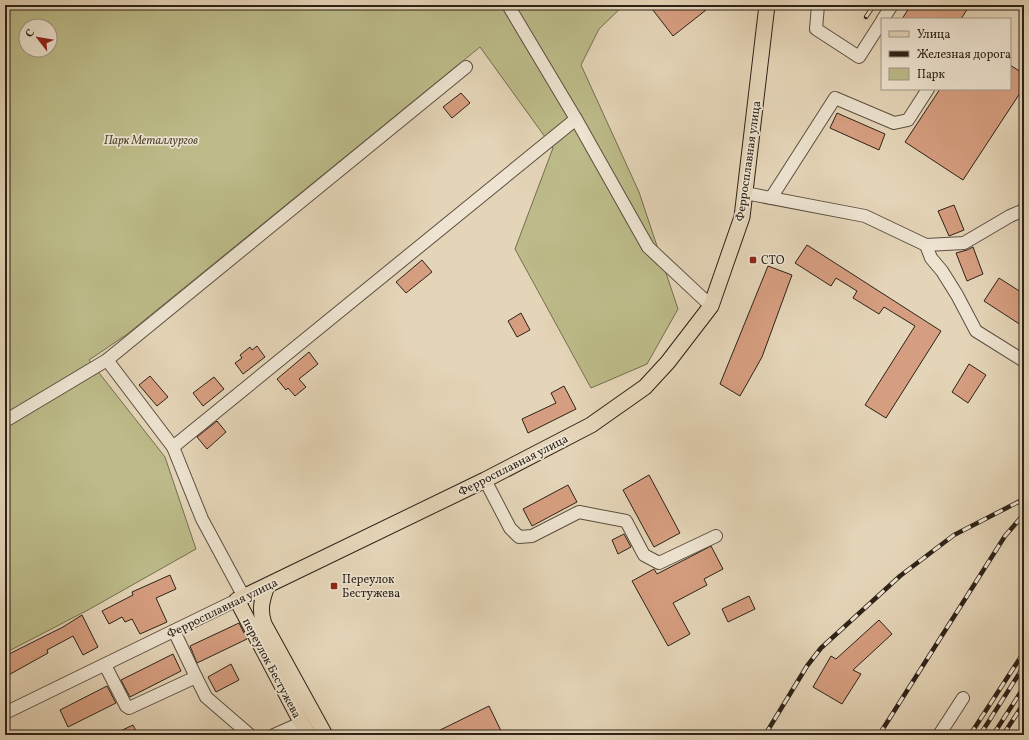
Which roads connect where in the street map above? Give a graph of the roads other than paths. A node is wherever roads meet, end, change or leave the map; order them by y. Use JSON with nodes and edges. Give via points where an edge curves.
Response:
{"nodes":[{"id":1,"x":508,"y":5,"type":"edge"},
{"id":2,"x":767,"y":5,"type":"edge"},
{"id":3,"x":818,"y":5,"type":"edge"},
{"id":4,"x":892,"y":5,"type":"edge"},
{"id":5,"x":883,"y":18,"type":"edge"},
{"id":6,"x":881,"y":22,"type":"edge"},
{"id":7,"x":466,"y":67,"type":"dead end"},
{"id":8,"x":927,"y":90,"type":"edge"},
{"id":9,"x":576,"y":119,"type":"junction"},
{"id":10,"x":745,"y":193,"type":"junction"},
{"id":11,"x":771,"y":198,"type":"junction"},
{"id":12,"x":1024,"y":210,"type":"edge"},
{"id":13,"x":926,"y":245,"type":"junction"},
{"id":14,"x":711,"y":306,"type":"junction"},
{"id":15,"x":107,"y":360,"type":"junction"},
{"id":16,"x":1024,"y":362,"type":"edge"},
{"id":17,"x":5,"y":421,"type":"edge"},
{"id":18,"x":172,"y":446,"type":"junction"},
{"id":19,"x":485,"y":480,"type":"junction"},
{"id":20,"x":716,"y":536,"type":"dead end"},
{"id":21,"x":267,"y":586,"type":"junction"},
{"id":22,"x":240,"y":599,"type":"junction"},
{"id":23,"x":174,"y":631,"type":"junction"},
{"id":24,"x":105,"y":665,"type":"junction"},
{"id":25,"x":196,"y":677,"type":"junction"},
{"id":26,"x":963,"y":698,"type":"dead end"},
{"id":27,"x":5,"y":713,"type":"edge"},
{"id":28,"x":304,"y":729,"type":"edge"},
{"id":29,"x":250,"y":735,"type":"edge"},
{"id":30,"x":274,"y":735,"type":"edge"},
{"id":31,"x":325,"y":735,"type":"edge"},
{"id":32,"x":939,"y":735,"type":"edge"}],
"edges":[{"from":1,"to":9,"type":"street"},
{"from":2,"to":10,"type":"main road","name":"Ферросплавная улица"},
{"from":3,"to":6,"type":"street","via":[[816,29],[859,57]]},
{"from":4,"to":5,"type":"street"},
{"from":7,"to":15,"type":"street"},
{"from":8,"to":11,"type":"street","via":[[908,120],[894,123],[835,98]]},
{"from":9,"to":14,"type":"street","via":[[648,247]]},
{"from":9,"to":18,"type":"street"},
{"from":10,"to":11,"type":"street"},
{"from":10,"to":14,"type":"main road","name":"Ферросплавная улица","via":[[742,217]]},
{"from":11,"to":13,"type":"street","via":[[865,216]]},
{"from":12,"to":13,"type":"street","via":[[964,243]]},
{"from":13,"to":16,"type":"street","via":[[931,258],[957,295],[976,331]]},
{"from":14,"to":19,"type":"main road","name":"Ферросплавная улица","via":[[668,362],[645,387],[591,425]]},
{"from":15,"to":17,"type":"street"},
{"from":15,"to":18,"type":"street"},
{"from":18,"to":22,"type":"street","via":[[202,519]]},
{"from":19,"to":20,"type":"street","via":[[510,528],[519,537],[532,536],[579,512],[626,522],[644,555],[659,563]]},
{"from":19,"to":21,"type":"main road","name":"Ферросплавная улица"},
{"from":21,"to":22,"type":"main road","name":"Ферросплавная улица"},
{"from":21,"to":31,"type":"main road","name":"переулок Бестужева","via":[[261,605],[264,624]]},
{"from":22,"to":23,"type":"street","name":"Ферросплавная улица"},
{"from":22,"to":28,"type":"main road","name":"переулок Бестужева"},
{"from":23,"to":24,"type":"street","name":"Ферросплавная улица"},
{"from":23,"to":25,"type":"street"},
{"from":24,"to":25,"type":"street","via":[[129,708]]},
{"from":24,"to":27,"type":"street","name":"Ферросплавная улица"},
{"from":25,"to":29,"type":"street","via":[[206,697]]},
{"from":26,"to":32,"type":"street"},
{"from":28,"to":30,"type":"street"}]}
